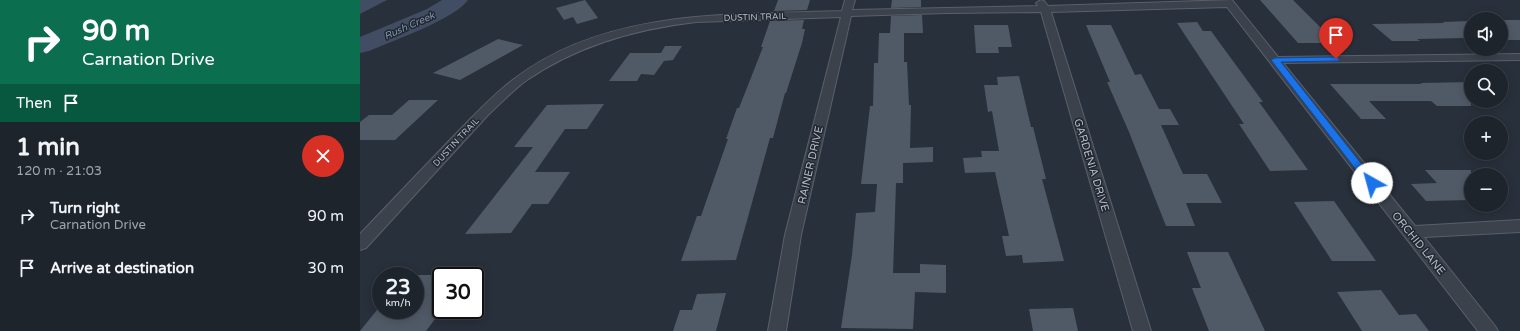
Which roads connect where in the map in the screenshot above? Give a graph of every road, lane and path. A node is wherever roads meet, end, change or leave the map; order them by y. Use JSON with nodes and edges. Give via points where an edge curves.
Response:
{"nodes":[{"id":1,"x":850,"y":0,"type":"edge"},
{"id":2,"x":1229,"y":2,"type":"edge"},
{"id":3,"x":1042,"y":5,"type":"edge"},
{"id":4,"x":846,"y":14,"type":"junction"},
{"id":5,"x":1520,"y":57,"type":"edge"},
{"id":6,"x":1275,"y":60,"type":"junction"},
{"id":7,"x":1520,"y":226,"type":"edge"},
{"id":8,"x":1410,"y":232,"type":"junction"},
{"id":9,"x":360,"y":244,"type":"edge"},
{"id":10,"x":777,"y":331,"type":"edge"},
{"id":11,"x":1142,"y":331,"type":"edge"},
{"id":12,"x":1489,"y":331,"type":"edge"}],
"edges":[{"from":1,"to":4,"type":"street","name":"RAINER DRIVE"},
{"from":2,"to":3,"type":"street","name":"DUSTIN TRAIL"},
{"from":2,"to":6,"type":"street","name":"ORCHID LANE"},
{"from":3,"to":4,"type":"street","name":"DUSTIN TRAIL"},
{"from":3,"to":11,"type":"street","name":"GARDENIA DRIVE"},
{"from":4,"to":9,"type":"street","name":"DUSTIN TRAIL","via":[[673,21],[609,37],[556,59],[523,78],[506,92]]},
{"from":4,"to":10,"type":"street","name":"RAINER DRIVE","via":[[793,234]]},
{"from":5,"to":6,"type":"street"},
{"from":6,"to":8,"type":"street","name":"ORCHID LANE"},
{"from":7,"to":8,"type":"street"},
{"from":8,"to":12,"type":"street","name":"ORCHID LANE"}]}
